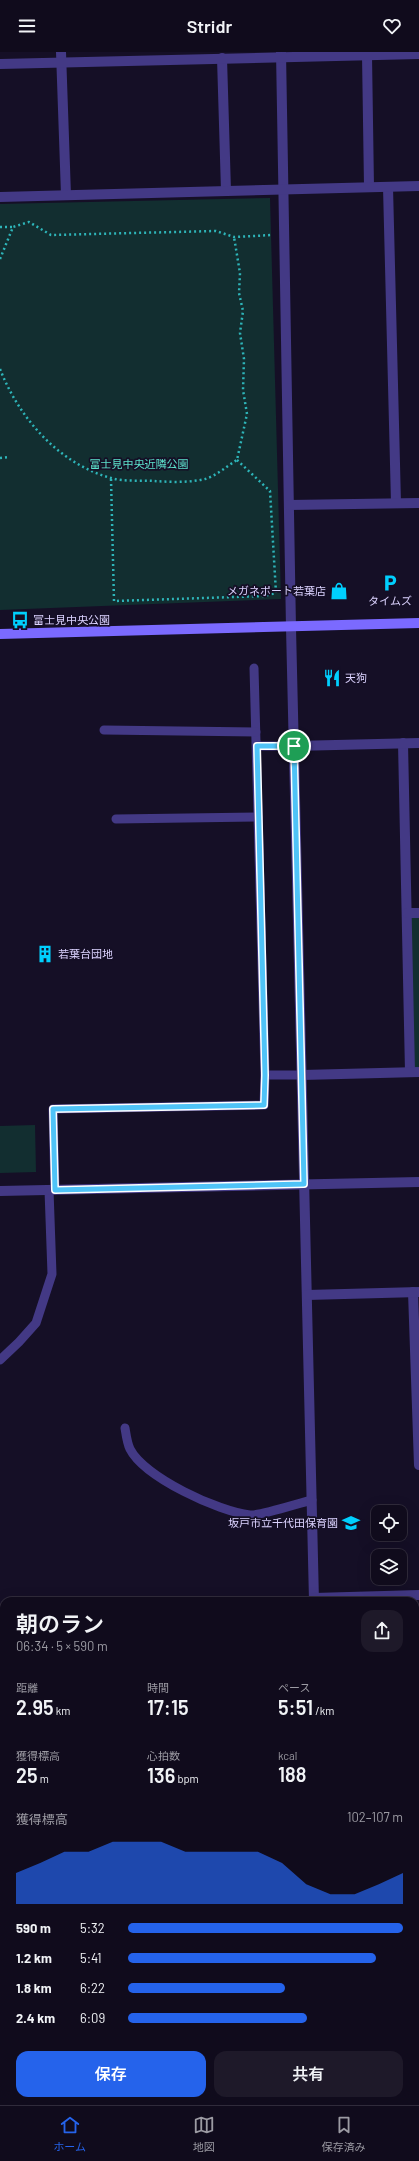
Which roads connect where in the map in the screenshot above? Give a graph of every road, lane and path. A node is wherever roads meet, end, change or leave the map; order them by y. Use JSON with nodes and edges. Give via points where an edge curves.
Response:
{"nodes":[{"id":1,"x":419,"y":54,"type":"edge"},
{"id":2,"x":281,"y":55,"type":"edge"},
{"id":3,"x":367,"y":55,"type":"junction"},
{"id":4,"x":61,"y":57,"type":"edge"},
{"id":5,"x":222,"y":58,"type":"junction"},
{"id":6,"x":0,"y":64,"type":"edge"},
{"id":7,"x":419,"y":186,"type":"edge"},
{"id":8,"x":370,"y":187,"type":"junction"},
{"id":9,"x":388,"y":187,"type":"junction"},
{"id":10,"x":282,"y":189,"type":"junction"},
{"id":11,"x":226,"y":191,"type":"junction"},
{"id":12,"x":66,"y":195,"type":"junction"},
{"id":13,"x":0,"y":197,"type":"edge"},
{"id":14,"x":0,"y":227,"type":"edge"},
{"id":15,"x":13,"y":227,"type":"junction"},
{"id":16,"x":274,"y":235,"type":"dead end"},
{"id":17,"x":234,"y":237,"type":"junction"},
{"id":18,"x":0,"y":259,"type":"edge"},
{"id":19,"x":0,"y":369,"type":"edge"},
{"id":20,"x":9,"y":457,"type":"dead end"},
{"id":21,"x":0,"y":458,"type":"edge"},
{"id":22,"x":237,"y":460,"type":"junction"},
{"id":23,"x":112,"y":478,"type":"junction"},
{"id":24,"x":396,"y":503,"type":"junction"},
{"id":25,"x":419,"y":503,"type":"edge"},
{"id":26,"x":289,"y":505,"type":"junction"},
{"id":27,"x":419,"y":624,"type":"edge"},
{"id":28,"x":291,"y":628,"type":"junction"},
{"id":29,"x":0,"y":634,"type":"edge"},
{"id":30,"x":254,"y":668,"type":"dead end"},
{"id":31,"x":104,"y":730,"type":"dead end"},
{"id":32,"x":256,"y":732,"type":"junction"},
{"id":33,"x":403,"y":743,"type":"junction"},
{"id":34,"x":419,"y":743,"type":"edge"},
{"id":35,"x":257,"y":746,"type":"junction"},
{"id":36,"x":294,"y":746,"type":"junction"},
{"id":37,"x":258,"y":817,"type":"junction"},
{"id":38,"x":116,"y":819,"type":"dead end"},
{"id":39,"x":407,"y":913,"type":"junction"},
{"id":40,"x":419,"y":913,"type":"edge"},
{"id":41,"x":414,"y":1072,"type":"edge"},
{"id":42,"x":265,"y":1075,"type":"junction"},
{"id":43,"x":302,"y":1075,"type":"junction"},
{"id":44,"x":419,"y":1182,"type":"edge"},
{"id":45,"x":304,"y":1184,"type":"junction"},
{"id":46,"x":52,"y":1190,"type":"junction"},
{"id":47,"x":0,"y":1191,"type":"edge"},
{"id":48,"x":416,"y":1292,"type":"edge"},
{"id":49,"x":307,"y":1295,"type":"junction"},
{"id":50,"x":0,"y":1360,"type":"edge"},
{"id":51,"x":125,"y":1428,"type":"dead end"},
{"id":52,"x":419,"y":1465,"type":"edge"},
{"id":53,"x":312,"y":1500,"type":"junction"},
{"id":54,"x":419,"y":1595,"type":"edge"},
{"id":55,"x":314,"y":1597,"type":"edge"},
{"id":56,"x":377,"y":1597,"type":"edge"}],
"edges":[{"from":1,"to":3,"type":"street"},
{"from":2,"to":3,"type":"street"},
{"from":2,"to":5,"type":"street"},
{"from":2,"to":10,"type":"street"},
{"from":3,"to":8,"type":"street"},
{"from":4,"to":5,"type":"street"},
{"from":4,"to":6,"type":"street"},
{"from":4,"to":12,"type":"street"},
{"from":5,"to":11,"type":"street"},
{"from":7,"to":9,"type":"street"},
{"from":8,"to":9,"type":"street"},
{"from":8,"to":10,"type":"street"},
{"from":9,"to":24,"type":"street"},
{"from":10,"to":11,"type":"street"},
{"from":10,"to":26,"type":"street"},
{"from":11,"to":12,"type":"street"},
{"from":12,"to":13,"type":"street"},
{"from":14,"to":15,"type":"path"},
{"from":15,"to":17,"type":"path","via":[[29,222],[51,235],[216,231]]},
{"from":15,"to":18,"type":"path"},
{"from":16,"to":17,"type":"path"},
{"from":17,"to":22,"type":"path","via":[[243,311],[240,333],[247,414]]},
{"from":19,"to":23,"type":"path","via":[[7,388],[27,419],[56,448],[82,465]]},
{"from":20,"to":21,"type":"path"},
{"from":22,"to":23,"type":"path","via":[[206,479],[180,482]]},
{"from":22,"to":23,"type":"path","via":[[270,492],[276,593],[264,596],[114,601]]},
{"from":24,"to":25,"type":"street"},
{"from":24,"to":26,"type":"street"},
{"from":26,"to":28,"type":"street"},
{"from":27,"to":28,"type":"street"},
{"from":28,"to":29,"type":"street"},
{"from":28,"to":36,"type":"street"},
{"from":30,"to":32,"type":"lane"},
{"from":31,"to":32,"type":"lane"},
{"from":32,"to":35,"type":"lane"},
{"from":33,"to":34,"type":"street"},
{"from":33,"to":36,"type":"street"},
{"from":33,"to":39,"type":"street"},
{"from":35,"to":36,"type":"lane"},
{"from":35,"to":37,"type":"lane"},
{"from":36,"to":43,"type":"street"},
{"from":37,"to":38,"type":"lane"},
{"from":37,"to":42,"type":"lane"},
{"from":39,"to":40,"type":"street"},
{"from":39,"to":41,"type":"street"},
{"from":41,"to":43,"type":"street"},
{"from":42,"to":43,"type":"lane"},
{"from":42,"to":46,"type":"lane","via":[[264,1105],[53,1109]]},
{"from":43,"to":45,"type":"street"},
{"from":44,"to":45,"type":"street"},
{"from":45,"to":46,"type":"street"},
{"from":45,"to":49,"type":"street"},
{"from":46,"to":47,"type":"street"},
{"from":46,"to":50,"type":"lane","via":[[52,1274],[36,1323]]},
{"from":48,"to":49,"type":"street"},
{"from":48,"to":52,"type":"street"},
{"from":49,"to":53,"type":"street"},
{"from":51,"to":53,"type":"lane","via":[[130,1449],[146,1466],[169,1484],[224,1510],[251,1516]]},
{"from":53,"to":55,"type":"street"},
{"from":54,"to":56,"type":"street"}]}
